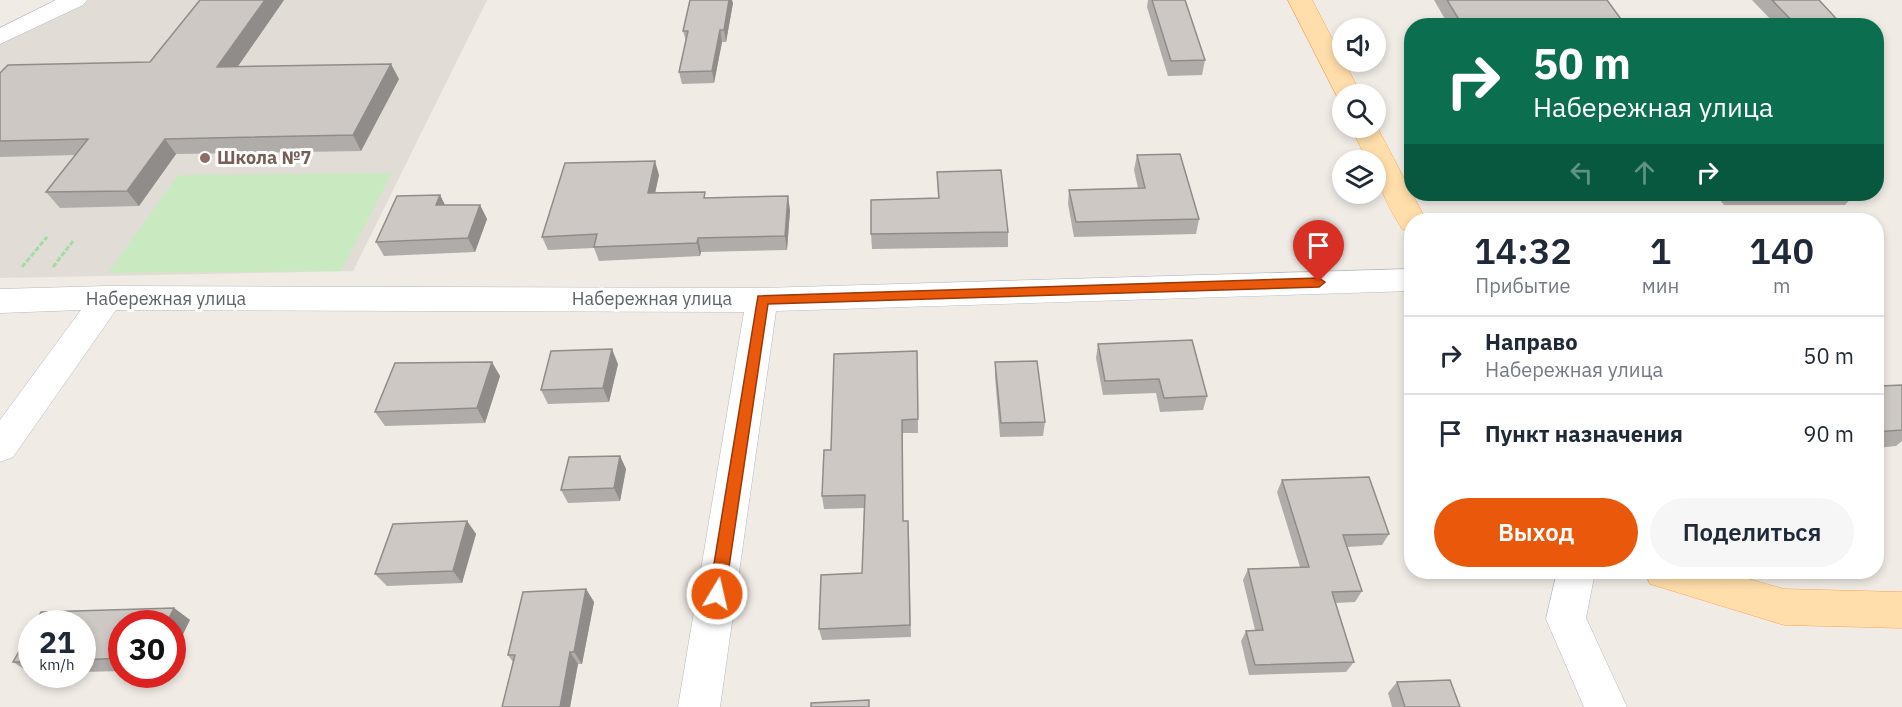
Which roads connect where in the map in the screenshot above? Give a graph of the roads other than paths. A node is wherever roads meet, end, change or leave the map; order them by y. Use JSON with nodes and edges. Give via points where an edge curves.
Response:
{"nodes":[{"id":1,"x":75,"y":0,"type":"edge"},
{"id":2,"x":1300,"y":0,"type":"edge"},
{"id":3,"x":0,"y":36,"type":"edge"},
{"id":4,"x":1343,"y":84,"type":"edge"},
{"id":5,"x":1369,"y":138,"type":"edge"},
{"id":6,"x":1407,"y":213,"type":"edge"},
{"id":7,"x":1404,"y":280,"type":"edge"},
{"id":8,"x":107,"y":298,"type":"junction"},
{"id":9,"x":762,"y":300,"type":"junction"},
{"id":10,"x":0,"y":302,"type":"edge"},
{"id":11,"x":0,"y":447,"type":"edge"},
{"id":12,"x":1575,"y":579,"type":"edge"},
{"id":13,"x":1689,"y":579,"type":"edge"},
{"id":14,"x":1902,"y":610,"type":"edge"},
{"id":15,"x":699,"y":707,"type":"edge"},
{"id":16,"x":1606,"y":707,"type":"edge"}],
"edges":[{"from":1,"to":3,"type":"street"},
{"from":2,"to":4,"type":"main road"},
{"from":5,"to":6,"type":"main road"},
{"from":7,"to":9,"type":"street","name":"Набережная улица"},
{"from":8,"to":9,"type":"street","name":"Набережная улица"},
{"from":8,"to":10,"type":"street","name":"Набережная улица"},
{"from":8,"to":11,"type":"street"},
{"from":9,"to":15,"type":"street"},
{"from":12,"to":16,"type":"street","via":[[1566,619]]},
{"from":13,"to":14,"type":"main road","via":[[1784,607]]}]}
